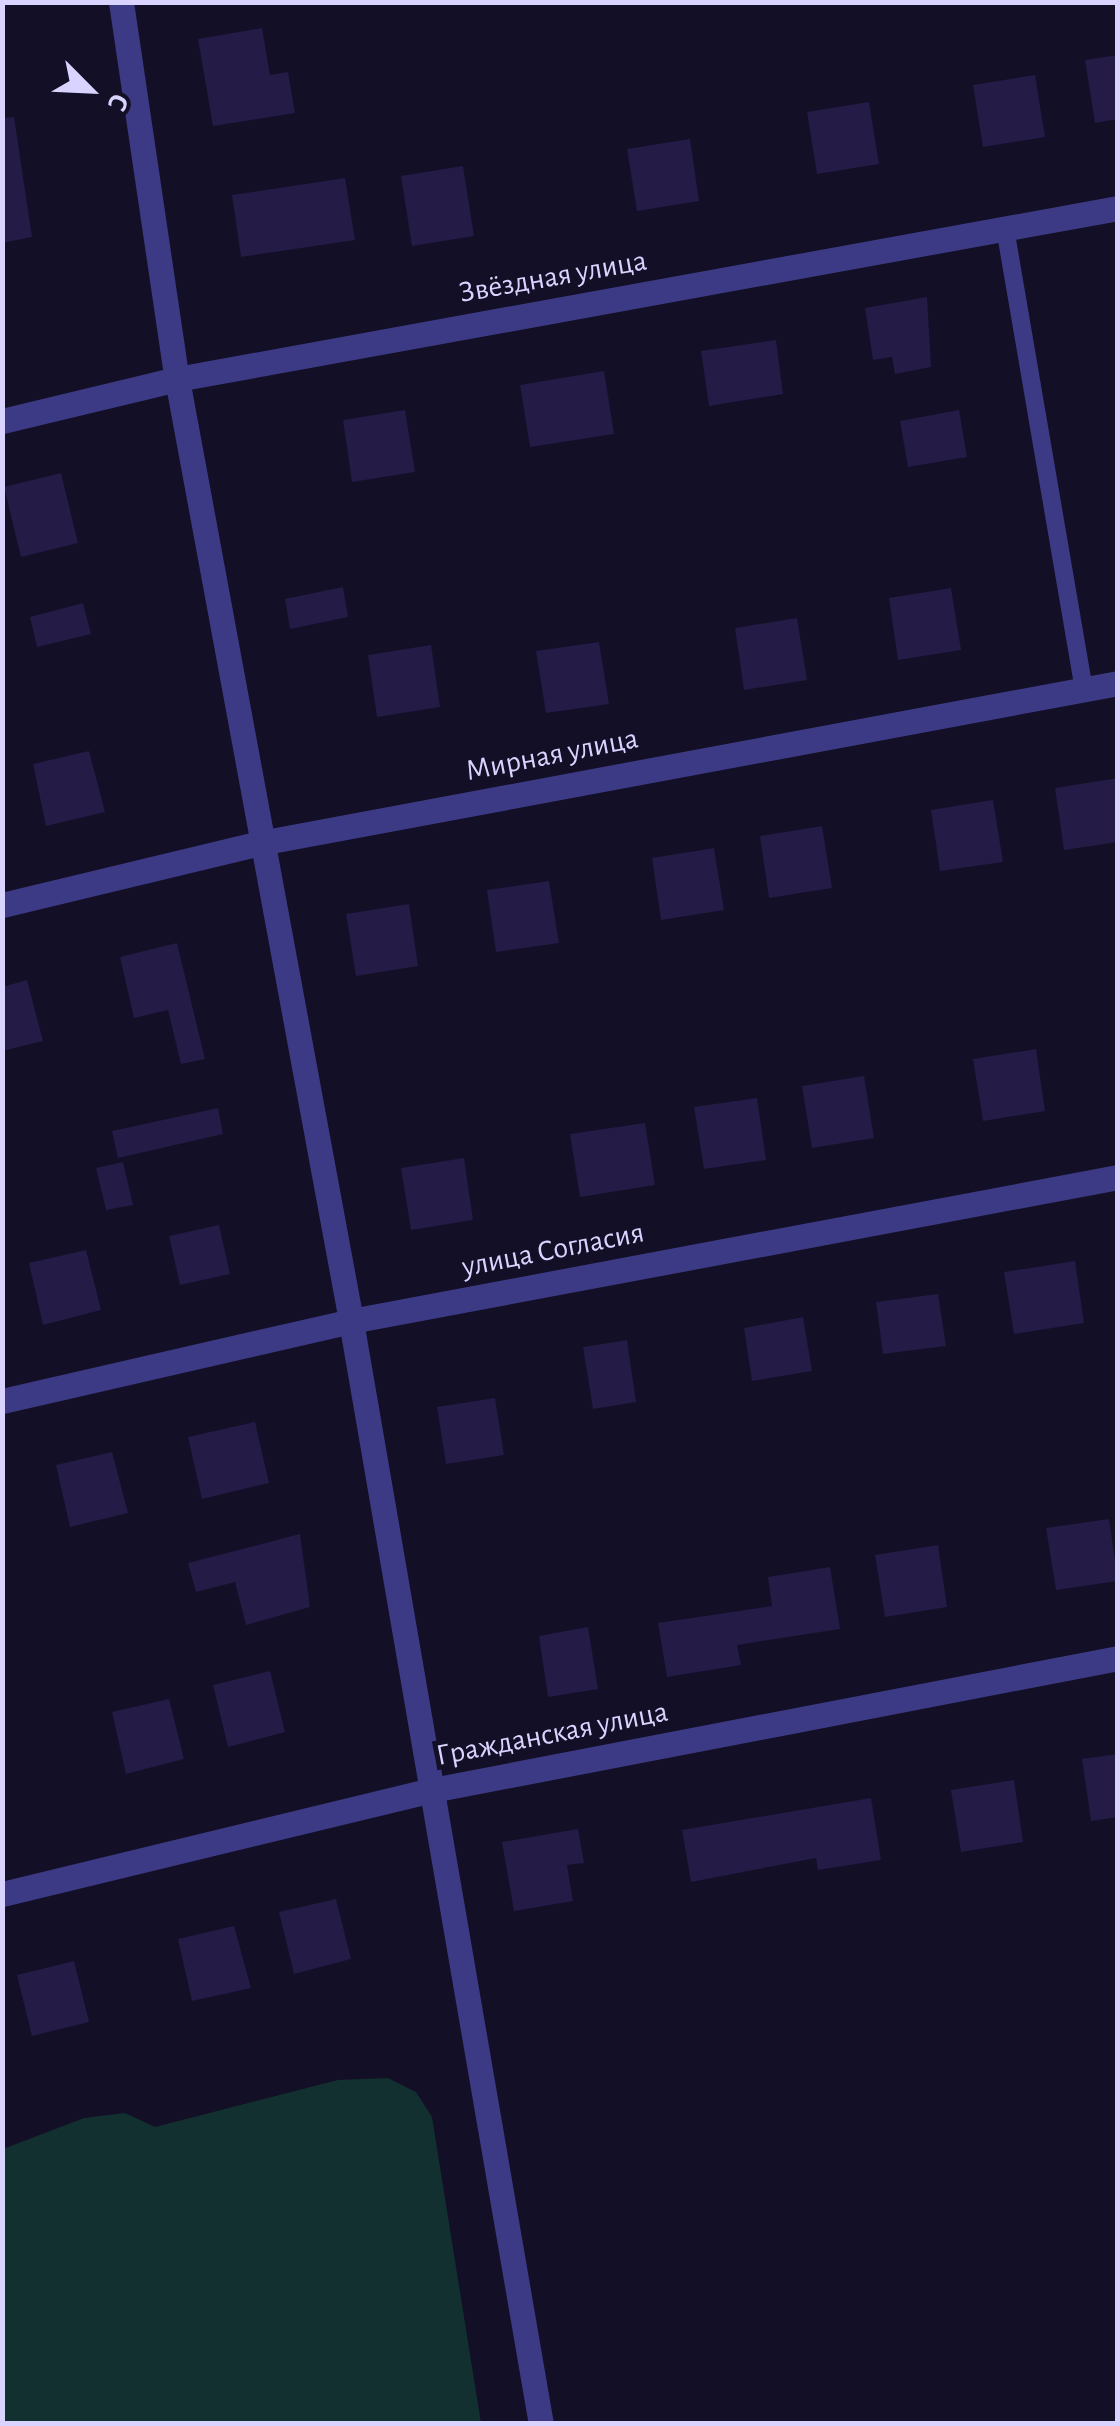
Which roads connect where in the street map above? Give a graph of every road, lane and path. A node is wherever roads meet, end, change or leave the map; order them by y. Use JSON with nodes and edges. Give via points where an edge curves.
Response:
{"nodes":[{"id":1,"x":121,"y":2,"type":"edge"},
{"id":2,"x":1118,"y":208,"type":"edge"},
{"id":3,"x":1005,"y":228,"type":"junction"},
{"id":4,"x":177,"y":378,"type":"junction"},
{"id":5,"x":2,"y":420,"type":"edge"},
{"id":6,"x":1118,"y":682,"type":"edge"},
{"id":7,"x":1084,"y":688,"type":"junction"},
{"id":8,"x":260,"y":843,"type":"junction"},
{"id":9,"x":2,"y":906,"type":"edge"},
{"id":10,"x":1118,"y":1176,"type":"edge"},
{"id":11,"x":351,"y":1321,"type":"junction"},
{"id":12,"x":2,"y":1401,"type":"edge"},
{"id":13,"x":1118,"y":1658,"type":"edge"},
{"id":14,"x":428,"y":1791,"type":"junction"},
{"id":15,"x":2,"y":1894,"type":"edge"},
{"id":16,"x":540,"y":2424,"type":"edge"}],
"edges":[{"from":1,"to":4,"type":"street"},
{"from":2,"to":3,"type":"street","name":"Звёздная улица"},
{"from":3,"to":4,"type":"street","name":"Звёздная улица"},
{"from":3,"to":7,"type":"lane"},
{"from":4,"to":5,"type":"street","name":"Звёздная улица"},
{"from":4,"to":8,"type":"street"},
{"from":6,"to":7,"type":"street","name":"Мирная улица"},
{"from":7,"to":8,"type":"street","name":"Мирная улица"},
{"from":8,"to":9,"type":"street","name":"Мирная улица"},
{"from":8,"to":11,"type":"street"},
{"from":10,"to":11,"type":"street","name":"улица Согласия"},
{"from":11,"to":12,"type":"street","name":"улица Согласия"},
{"from":11,"to":14,"type":"street"},
{"from":13,"to":14,"type":"street","name":"Гражданская улица"},
{"from":14,"to":15,"type":"street","name":"Гражданская улица"},
{"from":14,"to":16,"type":"street"}]}
